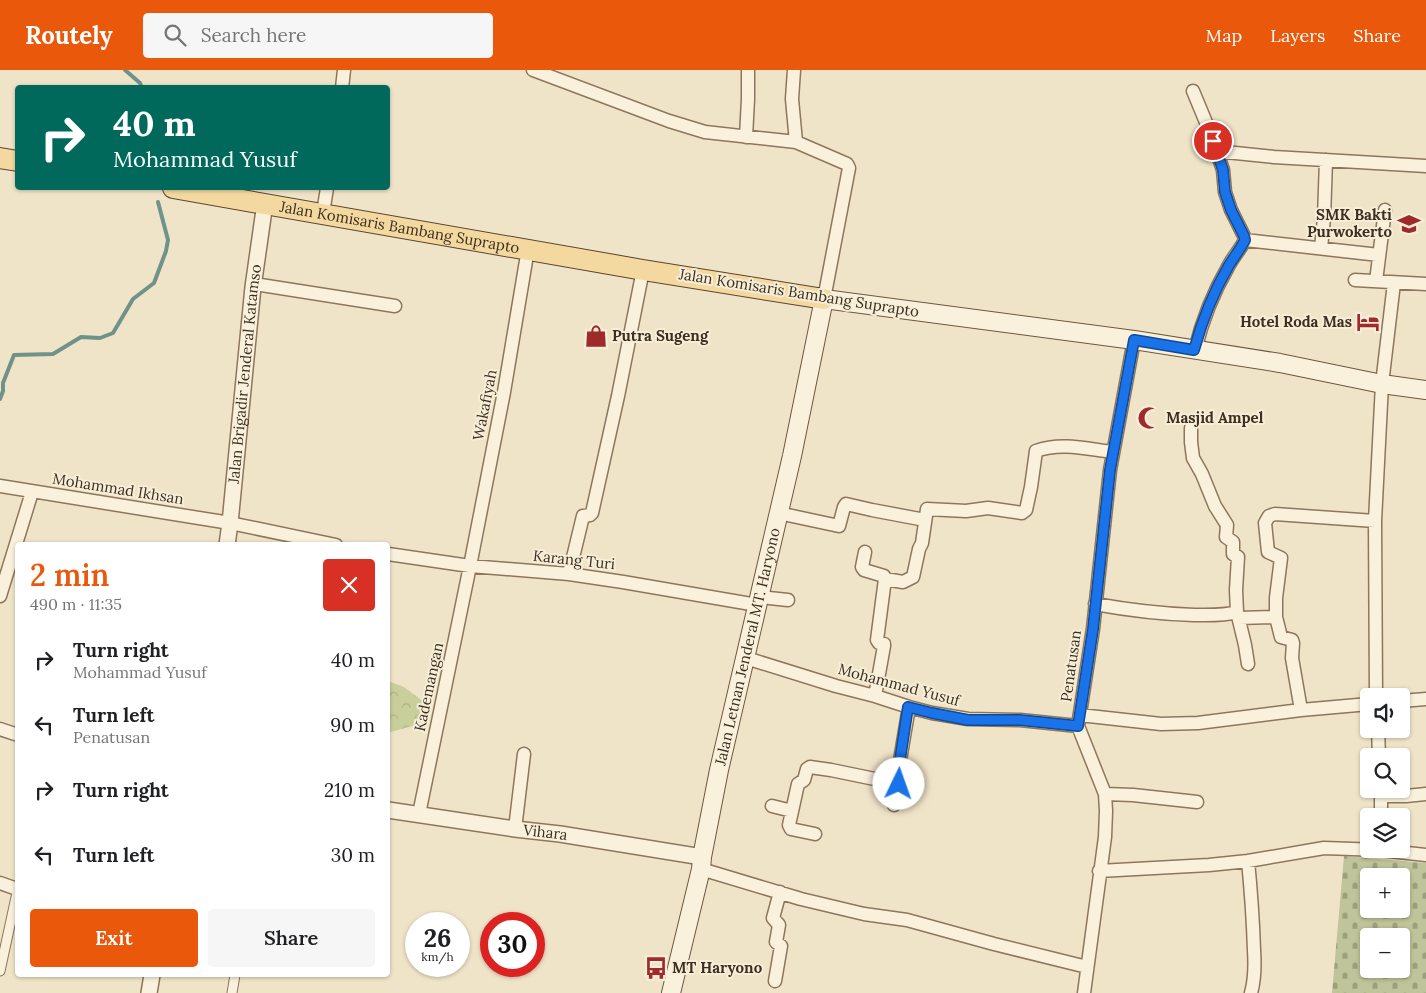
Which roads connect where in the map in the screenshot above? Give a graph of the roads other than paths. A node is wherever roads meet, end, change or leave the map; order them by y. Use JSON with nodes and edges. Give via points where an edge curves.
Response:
{"nodes":[{"id":1,"x":344,"y":70,"type":"edge"},
{"id":2,"x":533,"y":70,"type":"edge"},
{"id":3,"x":748,"y":70,"type":"edge"},
{"id":4,"x":794,"y":70,"type":"edge"},
{"id":5,"x":342,"y":85,"type":"edge"},
{"id":6,"x":1193,"y":91,"type":"dead end"},
{"id":7,"x":746,"y":137,"type":"junction"},
{"id":8,"x":796,"y":142,"type":"junction"},
{"id":9,"x":1216,"y":151,"type":"junction"},
{"id":10,"x":0,"y":158,"type":"edge"},
{"id":11,"x":15,"y":160,"type":"edge"},
{"id":12,"x":1326,"y":160,"type":"junction"},
{"id":13,"x":1426,"y":166,"type":"edge"},
{"id":14,"x":185,"y":190,"type":"edge"},
{"id":15,"x":327,"y":190,"type":"edge"},
{"id":16,"x":265,"y":203,"type":"junction"},
{"id":17,"x":1385,"y":210,"type":"dead end"},
{"id":18,"x":323,"y":213,"type":"junction"},
{"id":19,"x":1245,"y":240,"type":"junction"},
{"id":20,"x":1321,"y":248,"type":"junction"},
{"id":21,"x":528,"y":249,"type":"junction"},
{"id":22,"x":1379,"y":254,"type":"junction"},
{"id":23,"x":643,"y":270,"type":"junction"},
{"id":24,"x":1355,"y":280,"type":"dead end"},
{"id":25,"x":1376,"y":281,"type":"junction"},
{"id":26,"x":1394,"y":283,"type":"junction"},
{"id":27,"x":254,"y":284,"type":"junction"},
{"id":28,"x":1426,"y":284,"type":"edge"},
{"id":29,"x":824,"y":299,"type":"junction"},
{"id":30,"x":395,"y":306,"type":"dead end"},
{"id":31,"x":1134,"y":340,"type":"junction"},
{"id":32,"x":1194,"y":350,"type":"junction"},
{"id":33,"x":1382,"y":384,"type":"junction"},
{"id":34,"x":1426,"y":390,"type":"edge"},
{"id":35,"x":1191,"y":428,"type":"dead end"},
{"id":36,"x":1113,"y":452,"type":"junction"},
{"id":37,"x":0,"y":486,"type":"edge"},
{"id":38,"x":32,"y":492,"type":"junction"},
{"id":39,"x":778,"y":513,"type":"junction"},
{"id":40,"x":925,"y":520,"type":"junction"},
{"id":41,"x":1375,"y":520,"type":"junction"},
{"id":42,"x":230,"y":523,"type":"junction"},
{"id":43,"x":17,"y":542,"type":"edge"},
{"id":44,"x":227,"y":542,"type":"edge"},
{"id":45,"x":322,"y":542,"type":"edge"},
{"id":46,"x":15,"y":547,"type":"edge"},
{"id":47,"x":865,"y":552,"type":"dead end"},
{"id":48,"x":390,"y":554,"type":"edge"},
{"id":49,"x":470,"y":566,"type":"junction"},
{"id":50,"x":569,"y":574,"type":"junction"},
{"id":51,"x":885,"y":579,"type":"junction"},
{"id":52,"x":0,"y":596,"type":"edge"},
{"id":53,"x":788,"y":600,"type":"dead end"},
{"id":54,"x":758,"y":601,"type":"junction"},
{"id":55,"x":1095,"y":604,"type":"junction"},
{"id":56,"x":1238,"y":616,"type":"junction"},
{"id":57,"x":1276,"y":617,"type":"junction"},
{"id":58,"x":746,"y":658,"type":"junction"},
{"id":59,"x":1248,"y":664,"type":"dead end"},
{"id":60,"x":1376,"y":688,"type":"edge"},
{"id":61,"x":875,"y":696,"type":"junction"},
{"id":62,"x":1426,"y":699,"type":"edge"},
{"id":63,"x":1410,"y":700,"type":"edge"},
{"id":64,"x":1360,"y":705,"type":"edge"},
{"id":65,"x":908,"y":707,"type":"junction"},
{"id":66,"x":1301,"y":710,"type":"junction"},
{"id":67,"x":1079,"y":721,"type":"junction"},
{"id":68,"x":0,"y":729,"type":"edge"},
{"id":69,"x":15,"y":734,"type":"edge"},
{"id":70,"x":524,"y":754,"type":"dead end"},
{"id":71,"x":899,"y":784,"type":"junction"},
{"id":72,"x":1105,"y":794,"type":"junction"},
{"id":73,"x":1426,"y":794,"type":"edge"},
{"id":74,"x":1410,"y":796,"type":"edge"},
{"id":75,"x":1197,"y":802,"type":"dead end"},
{"id":76,"x":894,"y":805,"type":"dead end"},
{"id":77,"x":772,"y":806,"type":"dead end"},
{"id":78,"x":390,"y":810,"type":"edge"},
{"id":79,"x":792,"y":810,"type":"junction"},
{"id":80,"x":419,"y":814,"type":"junction"},
{"id":81,"x":514,"y":829,"type":"junction"},
{"id":82,"x":815,"y":834,"type":"dead end"},
{"id":83,"x":1360,"y":849,"type":"edge"},
{"id":84,"x":1410,"y":853,"type":"edge"},
{"id":85,"x":1426,"y":855,"type":"edge"},
{"id":86,"x":1248,"y":861,"type":"junction"},
{"id":87,"x":701,"y":863,"type":"junction"},
{"id":88,"x":1100,"y":871,"type":"junction"},
{"id":89,"x":0,"y":883,"type":"edge"},
{"id":90,"x":15,"y":887,"type":"edge"},
{"id":91,"x":780,"y":892,"type":"junction"},
{"id":92,"x":15,"y":898,"type":"edge"},
{"id":93,"x":1087,"y":967,"type":"junction"},
{"id":94,"x":0,"y":971,"type":"edge"},
{"id":95,"x":152,"y":977,"type":"edge"},
{"id":96,"x":235,"y":977,"type":"edge"},
{"id":97,"x":775,"y":982,"type":"dead end"},
{"id":98,"x":149,"y":993,"type":"edge"},
{"id":99,"x":232,"y":993,"type":"edge"},
{"id":100,"x":671,"y":993,"type":"edge"},
{"id":101,"x":1084,"y":993,"type":"edge"},
{"id":102,"x":1251,"y":993,"type":"edge"}],
"edges":[{"from":1,"to":5,"type":"street"},
{"from":2,"to":7,"type":"street","via":[[678,124],[705,132]]},
{"from":3,"to":7,"type":"street"},
{"from":4,"to":8,"type":"street","via":[[792,99]]},
{"from":6,"to":9,"type":"street"},
{"from":7,"to":8,"type":"street"},
{"from":8,"to":29,"type":"street","via":[[849,166]]},
{"from":9,"to":12,"type":"street"},
{"from":9,"to":19,"type":"street","via":[[1223,170],[1225,192]]},
{"from":10,"to":11,"type":"main road"},
{"from":12,"to":13,"type":"street"},
{"from":12,"to":20,"type":"street"},
{"from":14,"to":16,"type":"main road","name":"Jalan Komisaris Bambang Suprapto"},
{"from":15,"to":18,"type":"street"},
{"from":16,"to":18,"type":"main road","name":"Jalan Komisaris Bambang Suprapto"},
{"from":16,"to":27,"type":"street","name":"Jalan Brigadir Jenderal Katamso"},
{"from":17,"to":22,"type":"street"},
{"from":18,"to":21,"type":"main road","name":"Jalan Komisaris Bambang Suprapto"},
{"from":19,"to":20,"type":"street"},
{"from":19,"to":32,"type":"street","via":[[1210,303]]},
{"from":20,"to":22,"type":"street"},
{"from":21,"to":23,"type":"main road","name":"Jalan Komisaris Bambang Suprapto"},
{"from":21,"to":49,"type":"street","name":"Wakafiyah"},
{"from":22,"to":25,"type":"street"},
{"from":23,"to":29,"type":"main road","name":"Jalan Komisaris Bambang Suprapto"},
{"from":23,"to":50,"type":"street","via":[[592,513],[583,516]]},
{"from":24,"to":25,"type":"street"},
{"from":25,"to":26,"type":"street"},
{"from":26,"to":28,"type":"street"},
{"from":26,"to":33,"type":"street"},
{"from":27,"to":30,"type":"street"},
{"from":27,"to":42,"type":"street","name":"Jalan Brigadir Jenderal Katamso"},
{"from":29,"to":31,"type":"main road","name":"Jalan Komisaris Bambang Suprapto"},
{"from":29,"to":39,"type":"main road","name":"Jalan Letnan Jenderal MT. Haryono"},
{"from":31,"to":32,"type":"main road","name":"Jalan Komisaris Bambang Suprapto"},
{"from":31,"to":36,"type":"street","name":"Penatusan"},
{"from":32,"to":33,"type":"main road","name":"Jalan Komisaris Bambang Suprapto","via":[[1280,363]]},
{"from":33,"to":34,"type":"main road","name":"Jalan Komisaris Bambang Suprapto"},
{"from":33,"to":41,"type":"street"},
{"from":35,"to":56,"type":"street","via":[[1194,458],[1227,525],[1226,537],[1233,542],[1233,554],[1238,557]]},
{"from":36,"to":40,"type":"street","via":[[1065,446],[1036,450],[1030,495],[1022,513],[991,508],[966,511],[930,508],[926,510]]},
{"from":36,"to":55,"type":"street","name":"Penatusan"},
{"from":37,"to":38,"type":"street","name":"Mohammad Ikhsan"},
{"from":38,"to":42,"type":"street","name":"Mohammad Ikhsan"},
{"from":38,"to":43,"type":"street"},
{"from":39,"to":40,"type":"street","via":[[839,526],[846,504]]},
{"from":39,"to":54,"type":"main road","name":"Jalan Letnan Jenderal MT. Haryono"},
{"from":40,"to":51,"type":"street","via":[[913,577],[903,582]]},
{"from":41,"to":57,"type":"street","via":[[1269,516],[1265,524],[1268,552],[1281,558]]},
{"from":41,"to":60,"type":"street"},
{"from":42,"to":44,"type":"street","name":"Jalan Brigadir Jenderal Katamso"},
{"from":42,"to":45,"type":"street"},
{"from":46,"to":52,"type":"street"},
{"from":47,"to":51,"type":"street","via":[[864,570]]},
{"from":48,"to":49,"type":"street","name":"Karang Turi"},
{"from":49,"to":50,"type":"street","name":"Karang Turi"},
{"from":49,"to":80,"type":"street","name":"Kademangan"},
{"from":50,"to":54,"type":"street","name":"Karang Turi"},
{"from":51,"to":61,"type":"street","via":[[877,640],[884,646]]},
{"from":53,"to":54,"type":"street","name":"Karang Turi"},
{"from":54,"to":58,"type":"main road","name":"Jalan Letnan Jenderal MT. Haryono"},
{"from":55,"to":56,"type":"street","via":[[1150,613]]},
{"from":55,"to":67,"type":"street","name":"Penatusan"},
{"from":56,"to":57,"type":"street"},
{"from":56,"to":59,"type":"street"},
{"from":57,"to":66,"type":"street","via":[[1281,637],[1293,642],[1292,658]]},
{"from":58,"to":61,"type":"street","name":"Mohammad Yusuf"},
{"from":58,"to":87,"type":"main road","name":"Jalan Letnan Jenderal MT. Haryono"},
{"from":61,"to":65,"type":"street","name":"Mohammad Yusuf"},
{"from":62,"to":63,"type":"street"},
{"from":64,"to":66,"type":"street","name":"Mohammad Yusuf"},
{"from":65,"to":67,"type":"street","name":"Mohammad Yusuf","via":[[968,720]]},
{"from":65,"to":71,"type":"street"},
{"from":66,"to":67,"type":"street","name":"Mohammad Yusuf","via":[[1198,723]]},
{"from":67,"to":72,"type":"street"},
{"from":68,"to":69,"type":"street"},
{"from":70,"to":81,"type":"street"},
{"from":71,"to":76,"type":"street"},
{"from":71,"to":79,"type":"street","via":[[810,767],[804,780],[798,784]]},
{"from":72,"to":75,"type":"street"},
{"from":72,"to":88,"type":"street","via":[[1105,836]]},
{"from":73,"to":74,"type":"street"},
{"from":77,"to":79,"type":"street"},
{"from":78,"to":80,"type":"street","name":"Vihara"},
{"from":79,"to":82,"type":"street","via":[[789,827]]},
{"from":80,"to":81,"type":"street","name":"Vihara"},
{"from":81,"to":87,"type":"street","name":"Vihara","via":[[560,834]]},
{"from":83,"to":86,"type":"street","via":[[1324,848]]},
{"from":84,"to":85,"type":"street"},
{"from":86,"to":88,"type":"street"},
{"from":86,"to":102,"type":"street","via":[[1255,964]]},
{"from":87,"to":91,"type":"street"},
{"from":87,"to":100,"type":"main road","name":"Jalan Letnan Jenderal MT. Haryono"},
{"from":88,"to":93,"type":"street"},
{"from":89,"to":90,"type":"street"},
{"from":91,"to":93,"type":"street","via":[[864,914],[907,920]]},
{"from":91,"to":97,"type":"street","via":[[773,918],[779,925],[776,942],[781,946]]},
{"from":92,"to":94,"type":"street"},
{"from":93,"to":101,"type":"street"},
{"from":95,"to":98,"type":"street"},
{"from":96,"to":99,"type":"street"}]}
